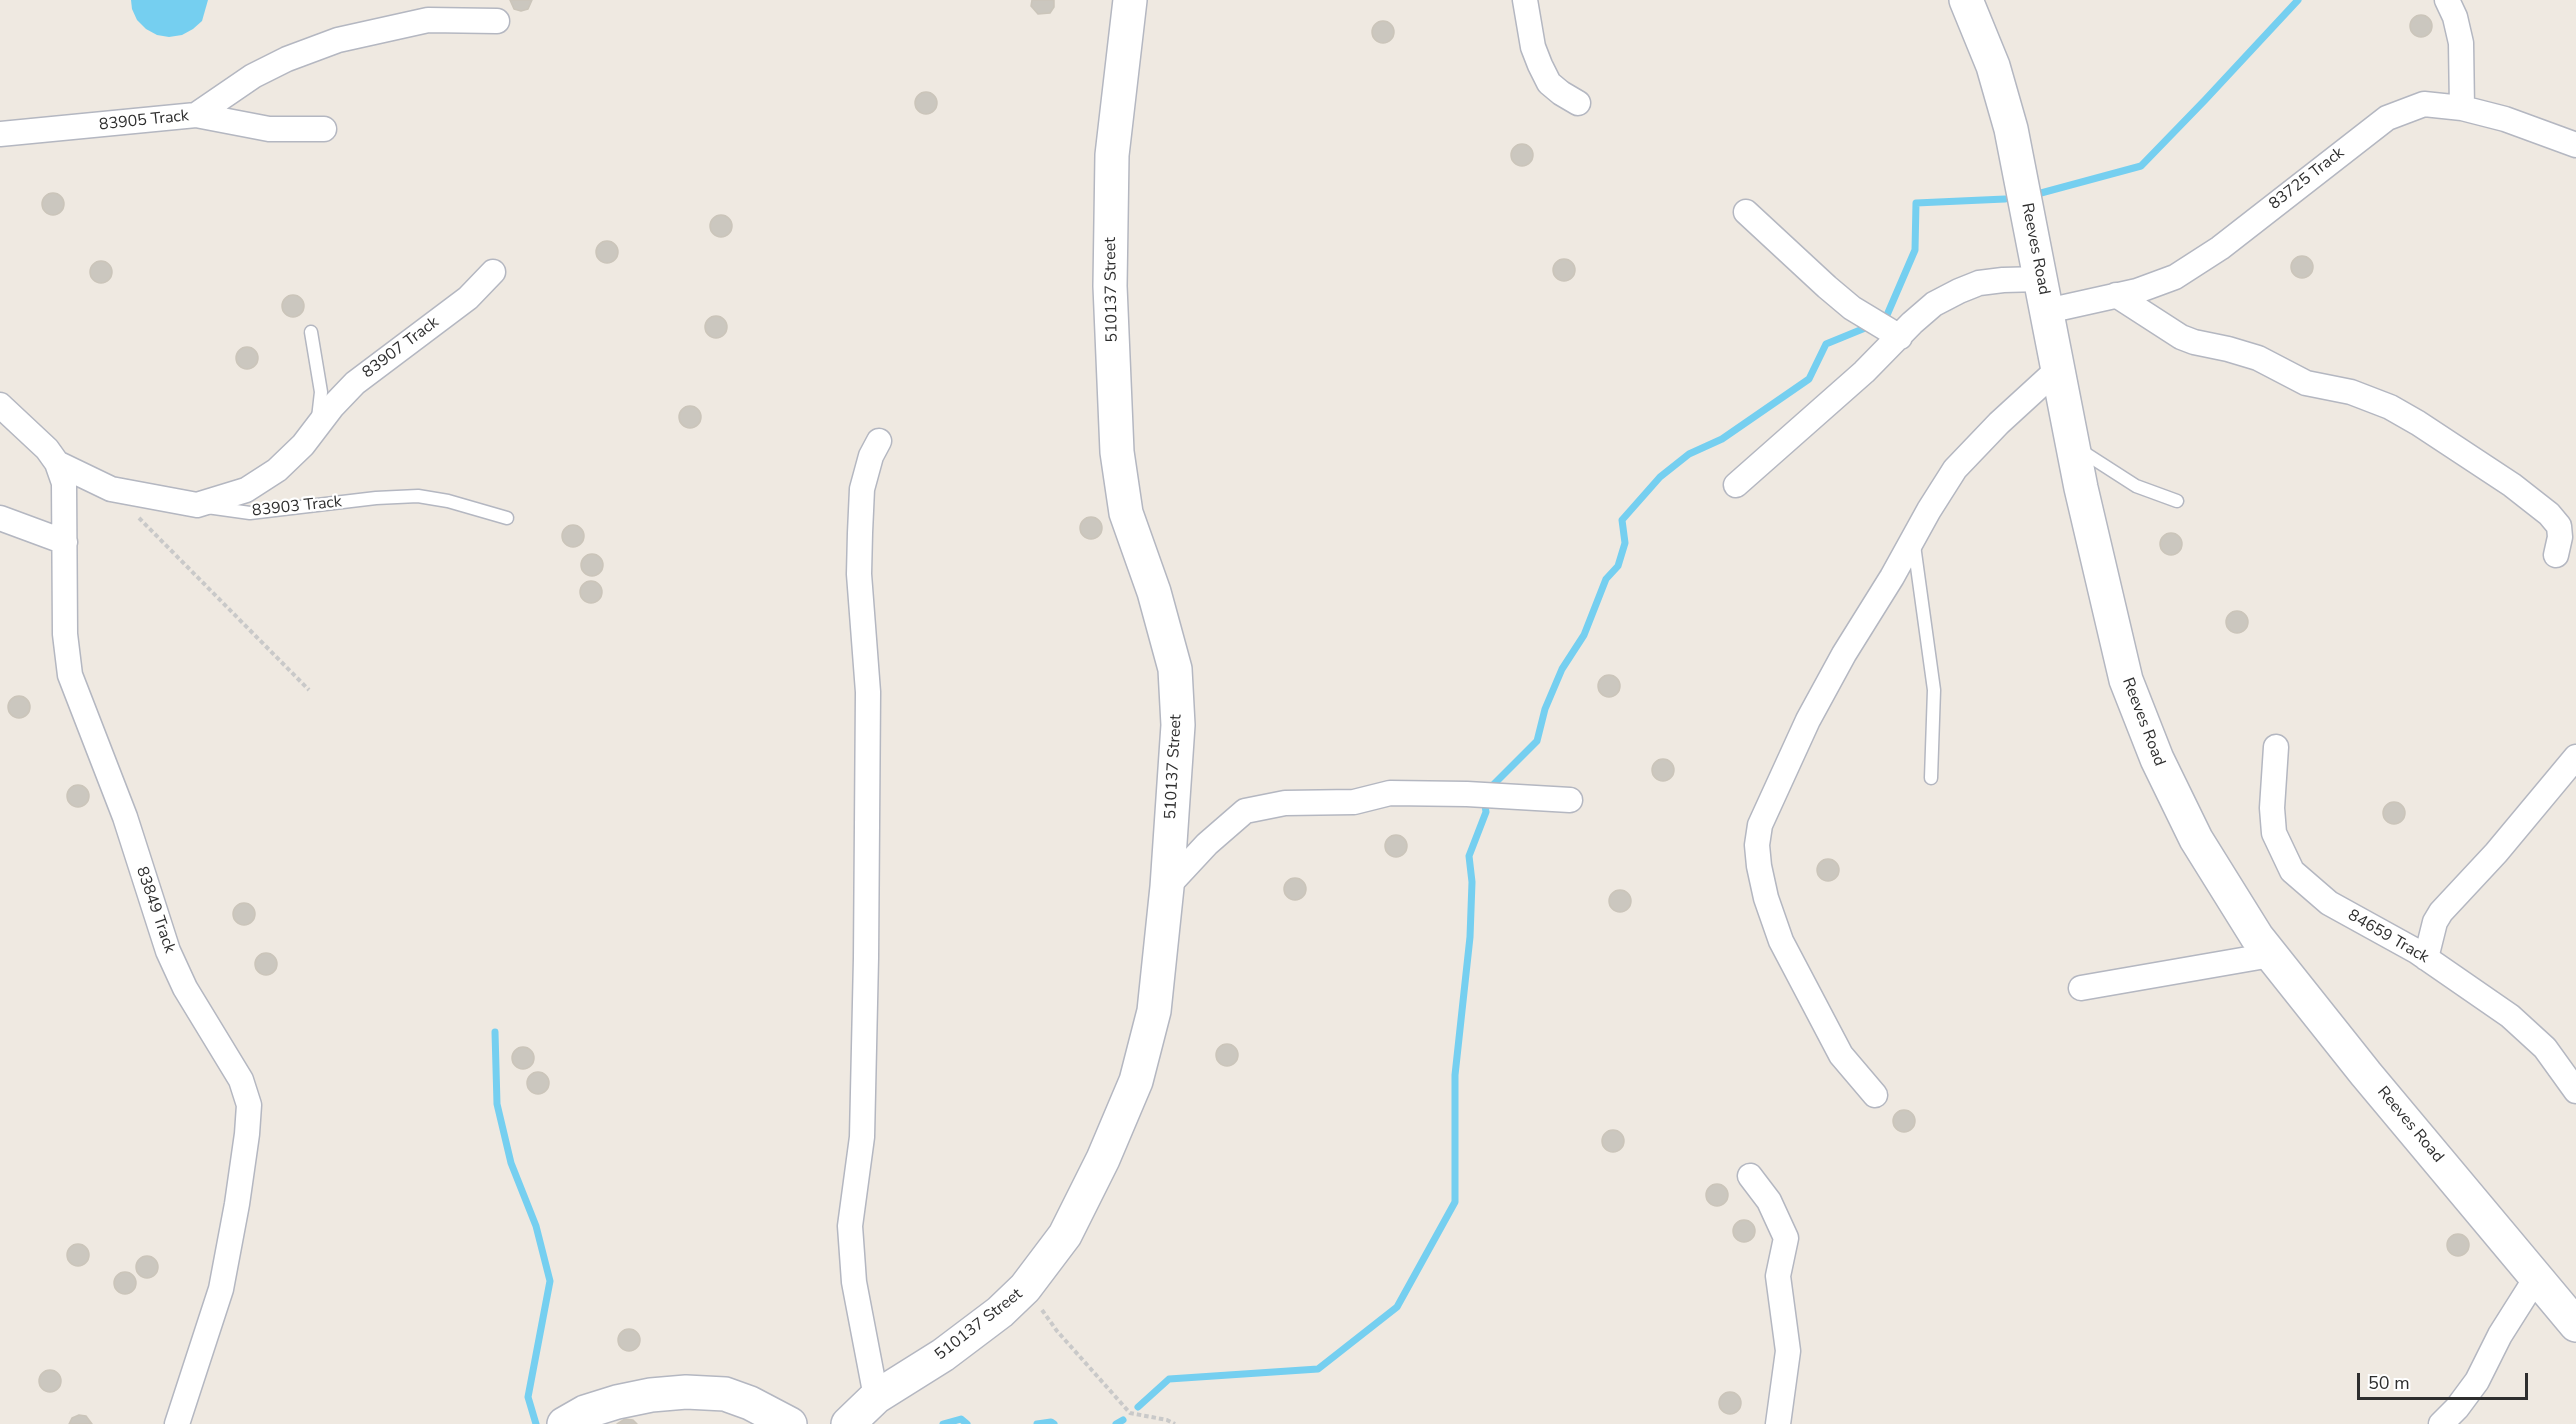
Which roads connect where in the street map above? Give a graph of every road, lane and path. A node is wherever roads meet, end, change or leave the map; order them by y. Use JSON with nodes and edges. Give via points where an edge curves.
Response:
{"nodes":[{"id":1,"x":1130,"y":0,"type":"edge"},
{"id":2,"x":1525,"y":0,"type":"edge"},
{"id":3,"x":1966,"y":0,"type":"edge"},
{"id":4,"x":2448,"y":0,"type":"edge"},
{"id":5,"x":497,"y":21,"type":"dead end"},
{"id":6,"x":1578,"y":103,"type":"dead end"},
{"id":7,"x":2462,"y":108,"type":"junction"},
{"id":8,"x":196,"y":115,"type":"junction"},
{"id":9,"x":324,"y":129,"type":"dead end"},
{"id":10,"x":0,"y":134,"type":"edge"},
{"id":11,"x":2576,"y":145,"type":"edge"},
{"id":12,"x":1746,"y":212,"type":"dead end"},
{"id":13,"x":493,"y":272,"type":"dead end"},
{"id":14,"x":2041,"y":279,"type":"junction"},
{"id":15,"x":2116,"y":296,"type":"junction"},
{"id":16,"x":2047,"y":311,"type":"junction"},
{"id":17,"x":311,"y":332,"type":"dead end"},
{"id":18,"x":1900,"y":337,"type":"junction"},
{"id":19,"x":2058,"y":369,"type":"junction"},
{"id":20,"x":0,"y":405,"type":"edge"},
{"id":21,"x":314,"y":430,"type":"junction"},
{"id":22,"x":879,"y":441,"type":"dead end"},
{"id":23,"x":2073,"y":446,"type":"junction"},
{"id":24,"x":57,"y":463,"type":"junction"},
{"id":25,"x":1736,"y":485,"type":"dead end"},
{"id":26,"x":111,"y":489,"type":"junction"},
{"id":27,"x":2176,"y":501,"type":"dead end"},
{"id":28,"x":197,"y":505,"type":"junction"},
{"id":29,"x":0,"y":518,"type":"edge"},
{"id":30,"x":507,"y":518,"type":"dead end"},
{"id":31,"x":1913,"y":540,"type":"junction"},
{"id":32,"x":65,"y":542,"type":"junction"},
{"id":33,"x":2556,"y":555,"type":"dead end"},
{"id":34,"x":309,"y":690,"type":"dead end"},
{"id":35,"x":2276,"y":747,"type":"dead end"},
{"id":36,"x":2576,"y":757,"type":"edge"},
{"id":37,"x":1931,"y":778,"type":"dead end"},
{"id":38,"x":1570,"y":800,"type":"dead end"},
{"id":39,"x":1167,"y":886,"type":"junction"},
{"id":40,"x":2271,"y":955,"type":"junction"},
{"id":41,"x":2426,"y":958,"type":"junction"},
{"id":42,"x":2081,"y":988,"type":"dead end"},
{"id":43,"x":2576,"y":1091,"type":"edge"},
{"id":44,"x":1875,"y":1095,"type":"dead end"},
{"id":45,"x":1749,"y":1176,"type":"dead end"},
{"id":46,"x":2536,"y":1278,"type":"junction"},
{"id":47,"x":1025,"y":1288,"type":"junction"},
{"id":48,"x":2576,"y":1325,"type":"edge"},
{"id":49,"x":876,"y":1397,"type":"junction"},
{"id":50,"x":177,"y":1424,"type":"edge"},
{"id":51,"x":564,"y":1424,"type":"edge"},
{"id":52,"x":790,"y":1424,"type":"edge"},
{"id":53,"x":848,"y":1424,"type":"edge"},
{"id":54,"x":1175,"y":1424,"type":"edge"},
{"id":55,"x":1778,"y":1424,"type":"edge"},
{"id":56,"x":2441,"y":1424,"type":"edge"}],
"edges":[{"from":1,"to":39,"type":"street","name":"510137 Street","via":[[1112,155],[1110,286],[1117,452],[1126,513],[1154,592],[1175,669],[1178,725]]},
{"from":2,"to":6,"type":"street","via":[[1540,65],[1550,82]]},
{"from":3,"to":14,"type":"street","name":"Reeves Road","via":[[1993,66],[2011,129]]},
{"from":4,"to":7,"type":"street","via":[[2461,43]]},
{"from":5,"to":8,"type":"street","via":[[428,20],[338,40],[253,76]]},
{"from":7,"to":11,"type":"street","name":"83725 Track"},
{"from":7,"to":15,"type":"street","name":"83725 Track","via":[[2424,104],[2387,118],[2220,248],[2175,277]]},
{"from":8,"to":9,"type":"street","name":"83905 Track","via":[[269,129]]},
{"from":8,"to":10,"type":"street","name":"83905 Track"},
{"from":12,"to":18,"type":"street","via":[[1852,308]]},
{"from":13,"to":21,"type":"street","name":"83907 Track","via":[[468,298],[355,383]]},
{"from":14,"to":16,"type":"street","name":"Reeves Road"},
{"from":14,"to":18,"type":"street","via":[[1979,283],[1959,291],[1934,304]]},
{"from":15,"to":16,"type":"street","name":"83725 Track"},
{"from":15,"to":33,"type":"street","via":[[2194,342],[2258,358],[2306,383],[2351,392],[2418,423],[2549,514],[2559,526]]},
{"from":16,"to":19,"type":"street","name":"Reeves Road"},
{"from":17,"to":21,"type":"lane","name":"83907 Track","via":[[321,392]]},
{"from":18,"to":25,"type":"street"},
{"from":19,"to":23,"type":"street","name":"Reeves Road"},
{"from":19,"to":31,"type":"street","via":[[1998,423],[1955,469]]},
{"from":20,"to":24,"type":"street","name":"83849 Track","via":[[48,449]]},
{"from":21,"to":28,"type":"street","name":"83907 Track","via":[[292,456],[262,481],[239,493]]},
{"from":22,"to":49,"type":"street","via":[[862,489],[860,533],[859,574],[868,692],[866,958],[862,1137],[850,1226],[854,1282]]},
{"from":23,"to":27,"type":"lane","via":[[2136,486]]},
{"from":23,"to":40,"type":"street","name":"Reeves Road","via":[[2126,680],[2144,728],[2196,839]]},
{"from":24,"to":26,"type":"street","name":"83903 Track"},
{"from":24,"to":32,"type":"street","name":"83849 Track","via":[[64,483]]},
{"from":26,"to":28,"type":"street","name":"83903 Track"},
{"from":26,"to":34,"type":"path"},
{"from":28,"to":30,"type":"lane","name":"83903 Track","via":[[250,513],[418,496]]},
{"from":29,"to":32,"type":"street"},
{"from":31,"to":37,"type":"lane","via":[[1934,690]]},
{"from":31,"to":44,"type":"street","via":[[1808,720],[1773,792],[1757,845],[1766,898],[1781,941],[1841,1054]]},
{"from":32,"to":50,"type":"street","name":"83849 Track","via":[[65,634],[70,675],[125,817],[168,951],[185,988],[241,1080],[249,1105],[237,1204],[221,1289]]},
{"from":35,"to":41,"type":"street","name":"84659 Track","via":[[2274,833],[2292,872],[2329,903]]},
{"from":36,"to":41,"type":"street","via":[[2441,912]]},
{"from":38,"to":39,"type":"street","via":[[1390,793],[1354,802],[1285,803],[1245,811]]},
{"from":39,"to":47,"type":"street","name":"510137 Street","via":[[1154,1011],[1136,1081],[1065,1235]]},
{"from":40,"to":42,"type":"street"},
{"from":40,"to":46,"type":"street","name":"Reeves Road"},
{"from":41,"to":43,"type":"street","name":"84659 Track","via":[[2528,1031]]},
{"from":45,"to":55,"type":"street","via":[[1769,1201],[1786,1238],[1778,1276],[1788,1351]]},
{"from":46,"to":48,"type":"street","name":"Reeves Road"},
{"from":46,"to":56,"type":"street","via":[[2477,1381]]},
{"from":47,"to":49,"type":"street","name":"510137 Street","via":[[943,1355]]},
{"from":47,"to":54,"type":"path","via":[[1057,1331],[1130,1413]]},
{"from":49,"to":53,"type":"street","name":"510137 Street"},
{"from":51,"to":52,"type":"street","via":[[585,1412],[617,1402],[696,1392],[725,1394]]}]}
